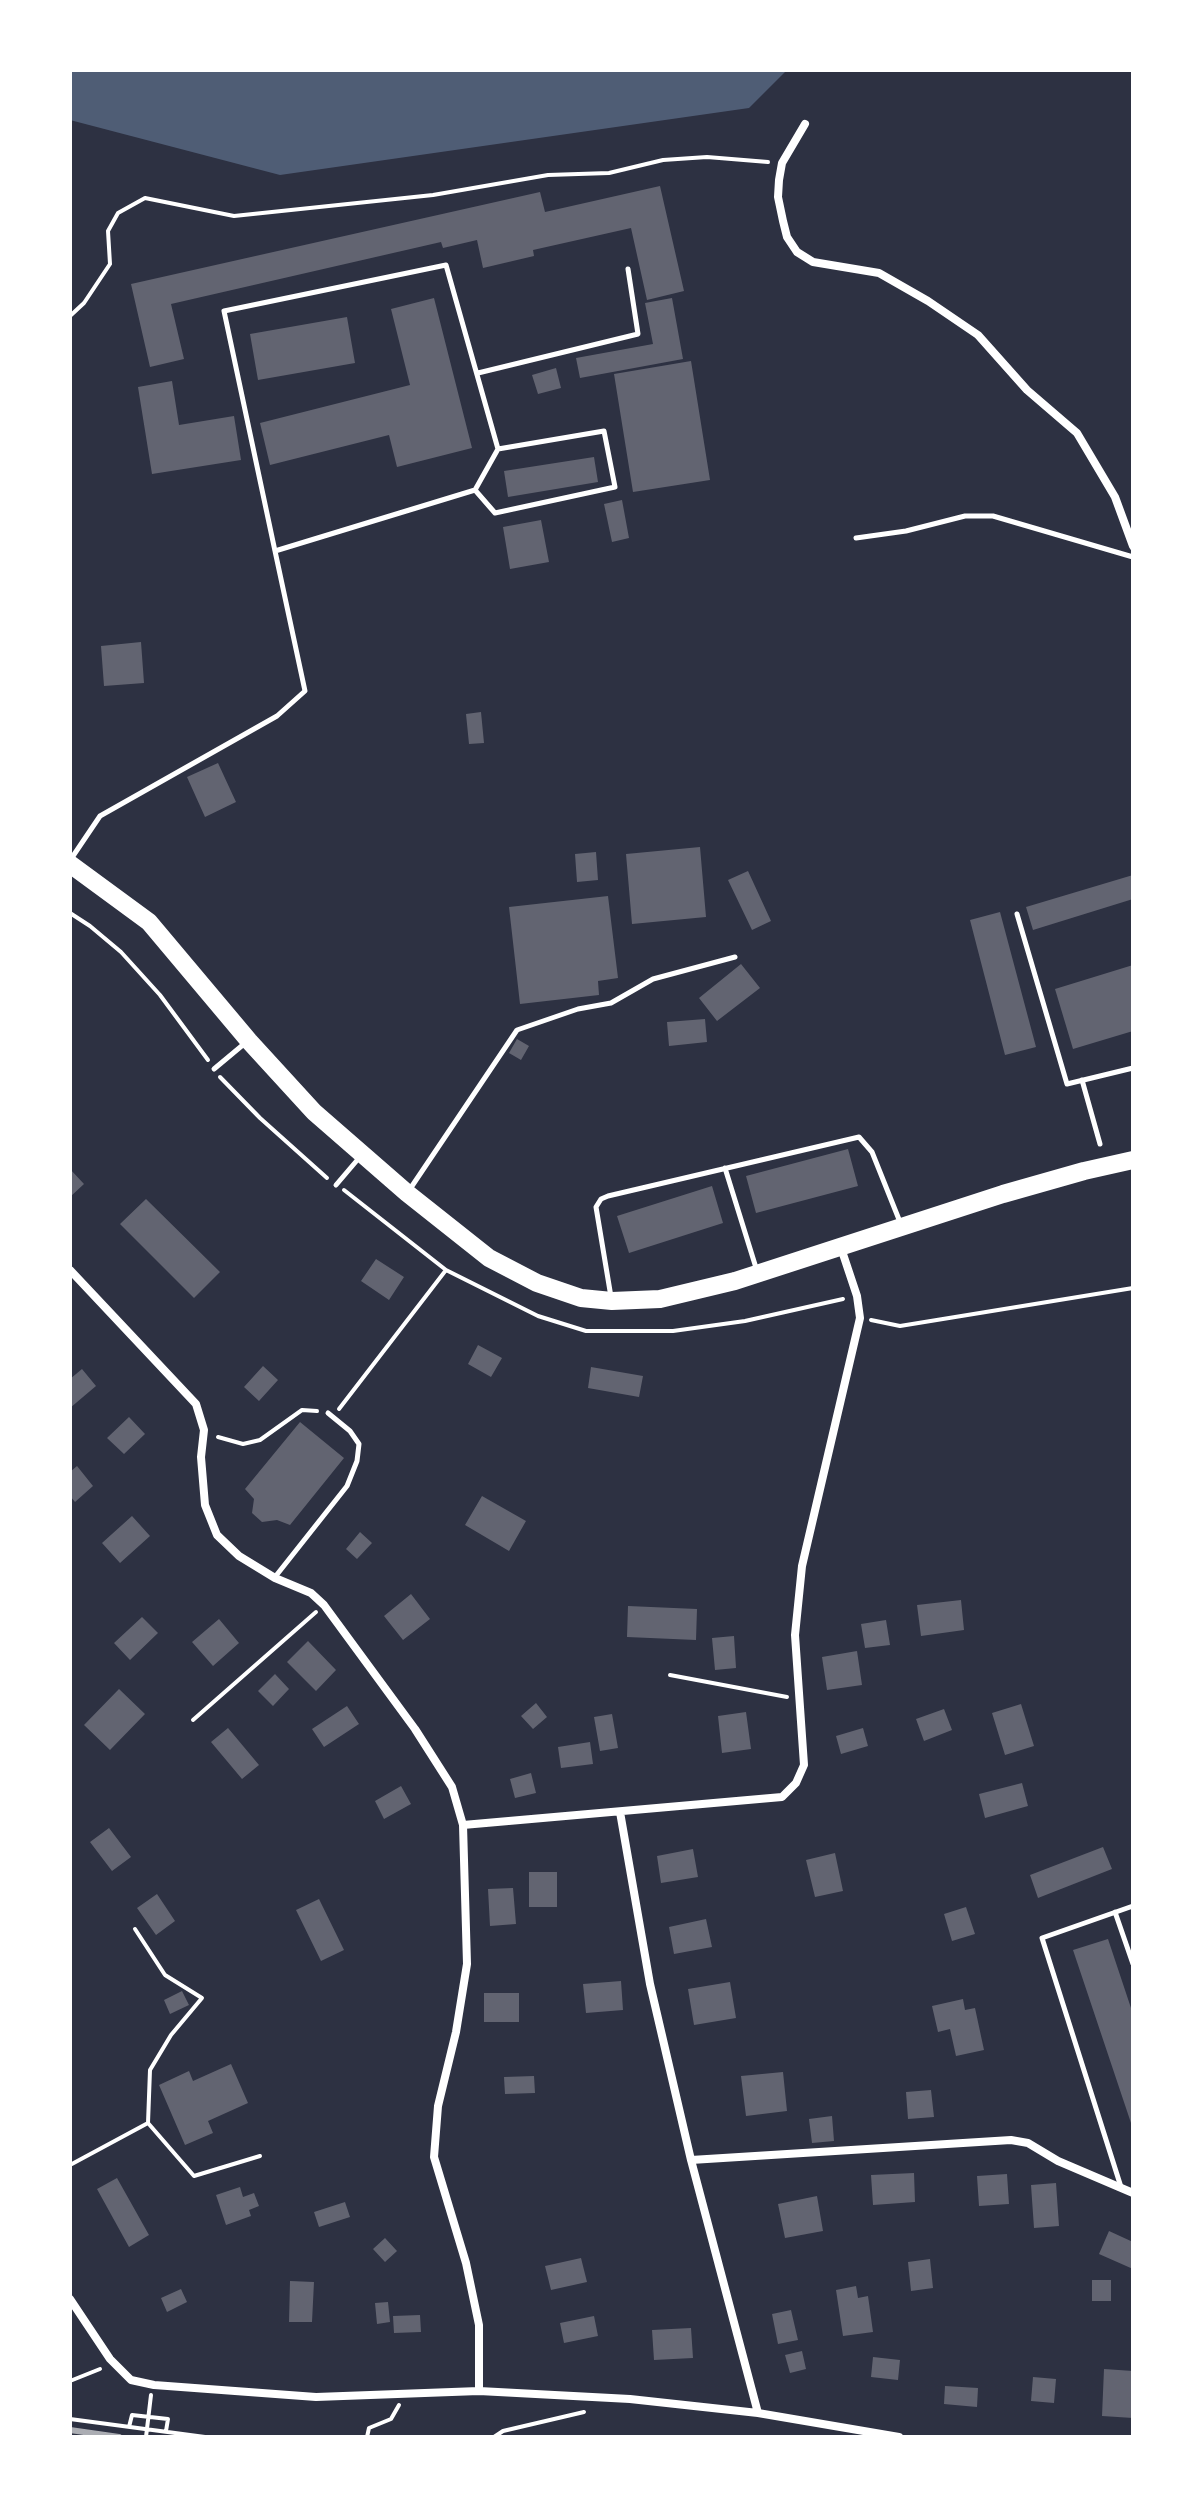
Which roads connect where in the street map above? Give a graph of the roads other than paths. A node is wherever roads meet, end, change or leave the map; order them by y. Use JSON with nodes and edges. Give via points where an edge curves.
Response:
{"nodes":[{"id":1,"x":805,"y":124,"type":"dead end"},
{"id":2,"x":628,"y":269,"type":"dead end"},
{"id":3,"x":478,"y":373,"type":"junction"},
{"id":4,"x":498,"y":449,"type":"junction"},
{"id":5,"x":475,"y":490,"type":"junction"},
{"id":6,"x":856,"y":538,"type":"dead end"},
{"id":7,"x":1133,"y":546,"type":"edge"},
{"id":8,"x":275,"y":551,"type":"junction"},
{"id":9,"x":1133,"y":557,"type":"edge"},
{"id":10,"x":70,"y":862,"type":"edge"},
{"id":11,"x":1017,"y":914,"type":"dead end"},
{"id":12,"x":735,"y":957,"type":"dead end"},
{"id":13,"x":249,"y":1041,"type":"junction"},
{"id":14,"x":1133,"y":1068,"type":"edge"},
{"id":15,"x":214,"y":1069,"type":"dead end"},
{"id":16,"x":1082,"y":1080,"type":"junction"},
{"id":17,"x":1100,"y":1144,"type":"dead end"},
{"id":18,"x":362,"y":1154,"type":"junction"},
{"id":19,"x":1133,"y":1160,"type":"edge"},
{"id":20,"x":725,"y":1168,"type":"junction"},
{"id":21,"x":336,"y":1185,"type":"dead end"},
{"id":22,"x":407,"y":1193,"type":"junction"},
{"id":23,"x":902,"y":1227,"type":"junction"},
{"id":24,"x":841,"y":1248,"type":"junction"},
{"id":25,"x":70,"y":1270,"type":"edge"},
{"id":26,"x":758,"y":1274,"type":"junction"},
{"id":27,"x":612,"y":1301,"type":"junction"},
{"id":28,"x":330,"y":1415,"type":"road end"},
{"id":29,"x":275,"y":1578,"type":"junction"},
{"id":30,"x":620,"y":1812,"type":"junction"},
{"id":31,"x":463,"y":1825,"type":"junction"},
{"id":32,"x":1133,"y":1906,"type":"edge"},
{"id":33,"x":1115,"y":1912,"type":"junction"},
{"id":34,"x":1133,"y":1964,"type":"edge"},
{"id":35,"x":691,"y":2160,"type":"junction"},
{"id":36,"x":1121,"y":2187,"type":"junction"},
{"id":37,"x":1133,"y":2193,"type":"edge"},
{"id":38,"x":70,"y":2299,"type":"edge"},
{"id":39,"x":479,"y":2391,"type":"junction"},
{"id":40,"x":758,"y":2413,"type":"junction"},
{"id":41,"x":899,"y":2437,"type":"edge"}],
"edges":[{"from":1,"to":7,"type":"street","via":[[782,163],[778,197],[787,237],[797,252],[813,262],[879,273],[978,335],[1027,390],[1077,433],[1115,497]]},
{"from":2,"to":3,"type":"lane","via":[[638,334]]},
{"from":3,"to":4,"type":"lane"},
{"from":3,"to":8,"type":"lane","via":[[446,265],[224,311]]},
{"from":4,"to":5,"type":"lane"},
{"from":4,"to":5,"type":"lane","via":[[604,431],[615,487],[495,513]]},
{"from":5,"to":8,"type":"lane"},
{"from":6,"to":9,"type":"lane","via":[[965,516],[993,516]]},
{"from":8,"to":10,"type":"lane","via":[[305,691],[277,716],[100,816]]},
{"from":10,"to":13,"type":"main road","via":[[149,922]]},
{"from":11,"to":16,"type":"lane","via":[[1067,1084]]},
{"from":12,"to":22,"type":"lane","via":[[653,979],[611,1003],[517,1030]]},
{"from":13,"to":15,"type":"lane"},
{"from":13,"to":18,"type":"main road","via":[[314,1112]]},
{"from":14,"to":16,"type":"lane"},
{"from":16,"to":17,"type":"lane"},
{"from":18,"to":21,"type":"lane"},
{"from":18,"to":22,"type":"main road"},
{"from":19,"to":23,"type":"main road"},
{"from":20,"to":23,"type":"lane","via":[[859,1137],[872,1152]]},
{"from":20,"to":26,"type":"lane"},
{"from":20,"to":27,"type":"lane","via":[[601,1199],[596,1207]]},
{"from":22,"to":27,"type":"main road","via":[[489,1258],[525,1277],[581,1298]]},
{"from":23,"to":24,"type":"main road"},
{"from":24,"to":26,"type":"main road"},
{"from":24,"to":30,"type":"street","via":[[860,1318],[802,1566],[795,1635],[804,1765],[782,1797]]},
{"from":25,"to":29,"type":"street","via":[[196,1404],[204,1430],[205,1505],[217,1535]]},
{"from":26,"to":27,"type":"main road","via":[[660,1299]]},
{"from":28,"to":29,"type":"lane","via":[[359,1444],[357,1461],[347,1486]]},
{"from":29,"to":31,"type":"street","via":[[311,1593],[324,1605],[423,1740],[452,1787]]},
{"from":30,"to":31,"type":"street"},
{"from":30,"to":35,"type":"street","via":[[650,1984]]},
{"from":31,"to":39,"type":"street","via":[[467,1964],[438,2106],[434,2157],[479,2325]]},
{"from":32,"to":33,"type":"lane"},
{"from":33,"to":34,"type":"lane"},
{"from":33,"to":36,"type":"lane","via":[[1042,1938]]},
{"from":35,"to":36,"type":"street","via":[[1011,2140]]},
{"from":35,"to":40,"type":"street"},
{"from":36,"to":37,"type":"street"},
{"from":38,"to":39,"type":"street","via":[[110,2359],[131,2380],[316,2397]]},
{"from":39,"to":40,"type":"street"},
{"from":40,"to":41,"type":"street"}]}
